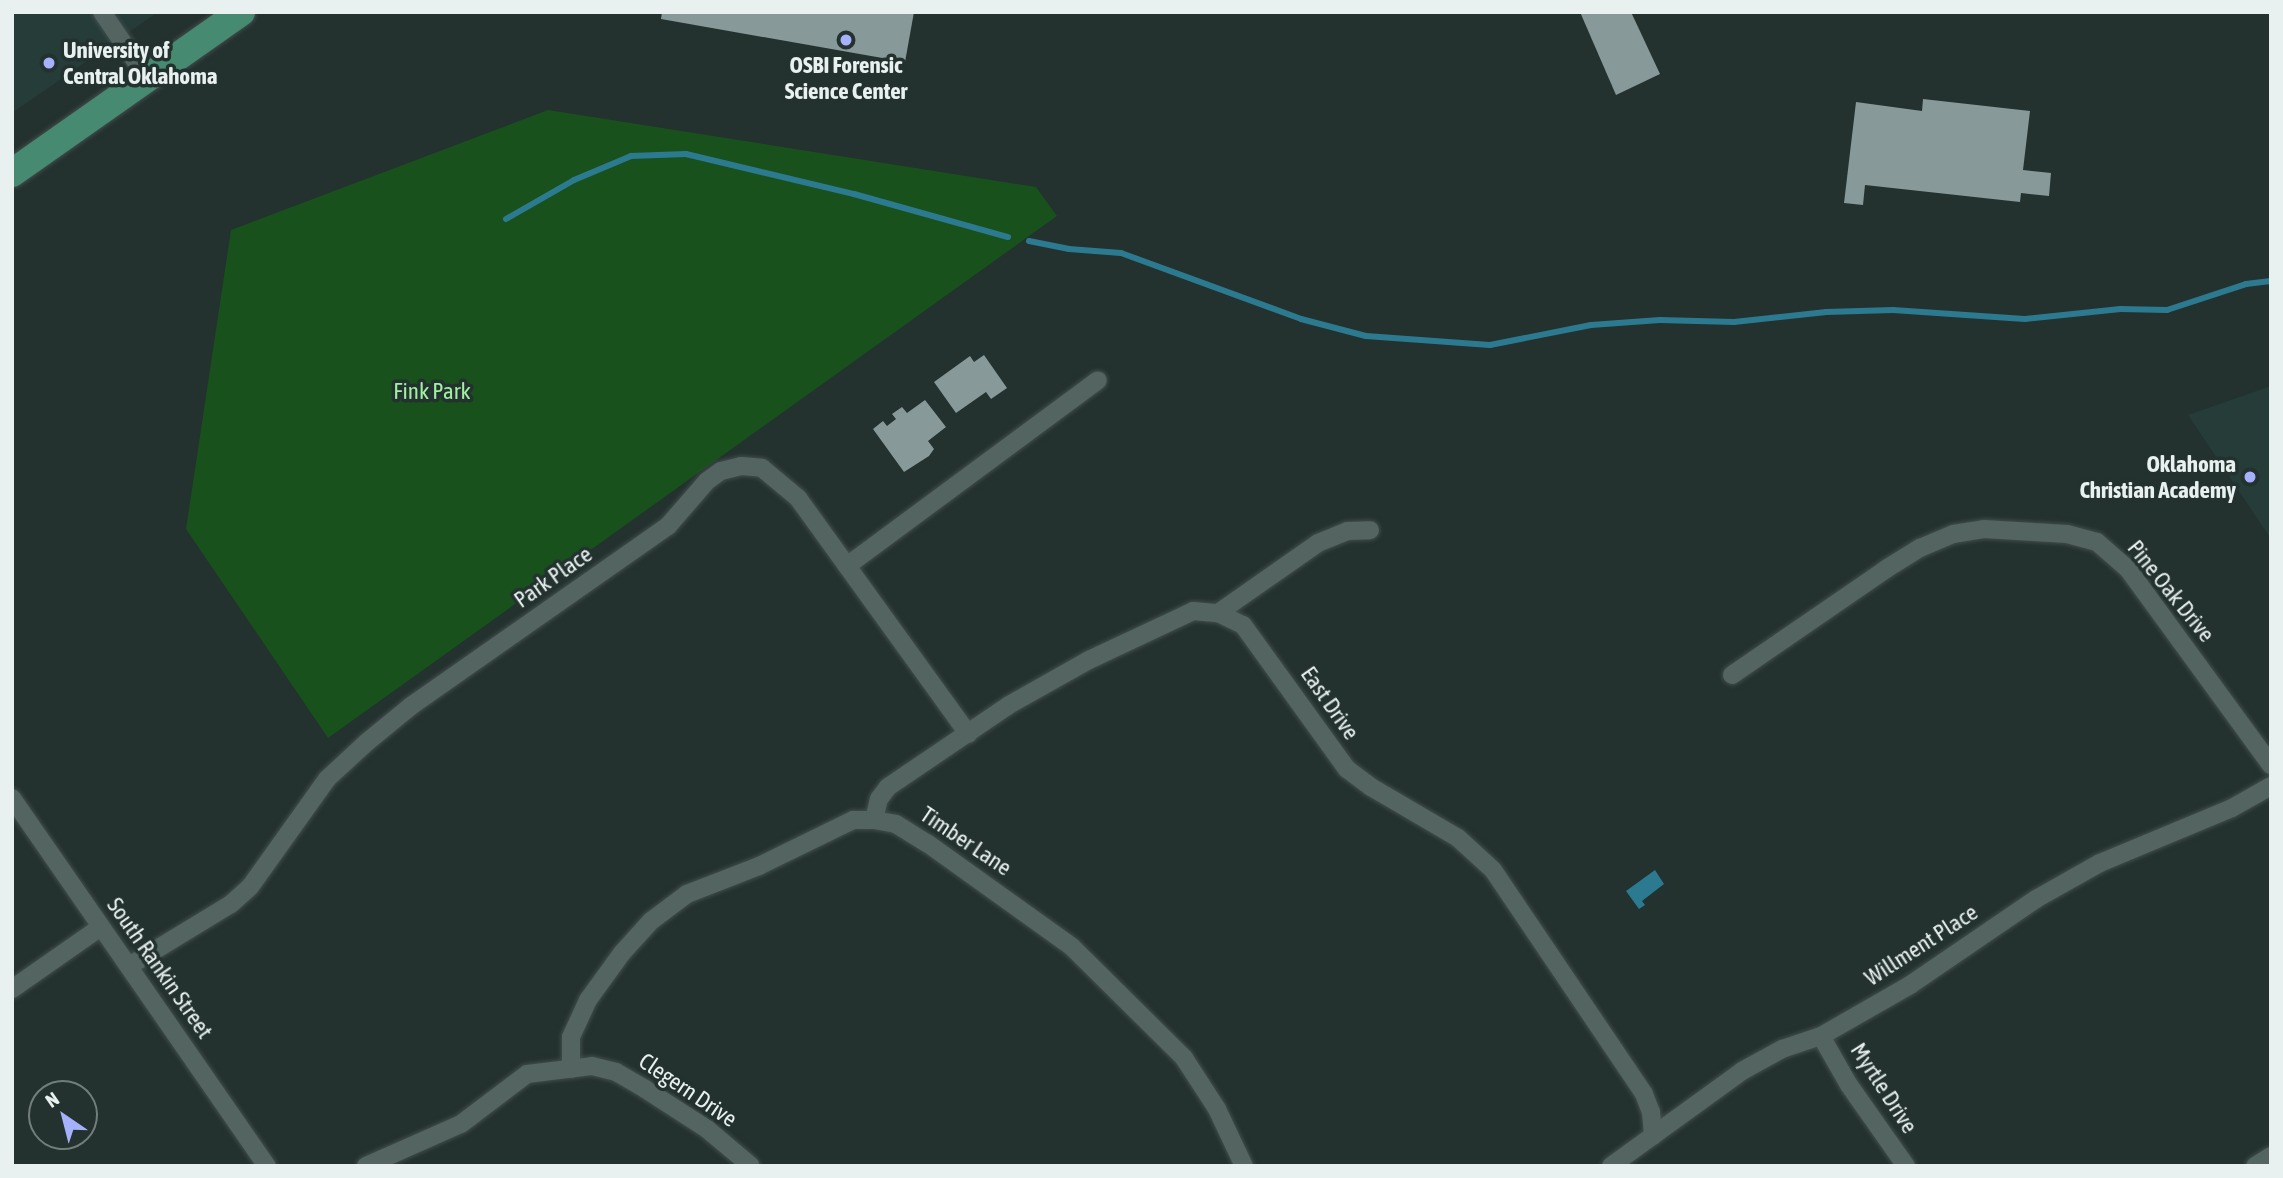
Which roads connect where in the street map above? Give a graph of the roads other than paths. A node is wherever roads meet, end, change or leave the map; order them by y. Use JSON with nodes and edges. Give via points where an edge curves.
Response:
{"nodes":[{"id":1,"x":102,"y":12,"type":"edge"},
{"id":2,"x":240,"y":13,"type":"edge"},
{"id":3,"x":147,"y":78,"type":"junction"},
{"id":4,"x":12,"y":173,"type":"edge"},
{"id":5,"x":1098,"y":380,"type":"dead end"},
{"id":6,"x":1370,"y":530,"type":"dead end"},
{"id":7,"x":847,"y":566,"type":"junction"},
{"id":8,"x":1218,"y":613,"type":"junction"},
{"id":9,"x":1732,"y":675,"type":"dead end"},
{"id":10,"x":968,"y":734,"type":"junction"},
{"id":11,"x":2271,"y":765,"type":"edge"},
{"id":12,"x":2271,"y":786,"type":"edge"},
{"id":13,"x":12,"y":799,"type":"edge"},
{"id":14,"x":874,"y":820,"type":"junction"},
{"id":15,"x":101,"y":927,"type":"junction"},
{"id":16,"x":129,"y":966,"type":"junction"},
{"id":17,"x":12,"y":989,"type":"edge"},
{"id":18,"x":1821,"y":1036,"type":"junction"},
{"id":19,"x":571,"y":1069,"type":"junction"},
{"id":20,"x":1653,"y":1136,"type":"junction"},
{"id":21,"x":2271,"y":1156,"type":"edge"},
{"id":22,"x":267,"y":1166,"type":"edge"},
{"id":23,"x":366,"y":1166,"type":"edge"},
{"id":24,"x":751,"y":1166,"type":"edge"},
{"id":25,"x":1244,"y":1166,"type":"edge"},
{"id":26,"x":1611,"y":1166,"type":"edge"},
{"id":27,"x":1906,"y":1166,"type":"edge"},
{"id":28,"x":2255,"y":1166,"type":"edge"}],
"edges":[{"from":1,"to":3,"type":"street"},
{"from":2,"to":3,"type":"main road"},
{"from":3,"to":4,"type":"main road"},
{"from":5,"to":7,"type":"street"},
{"from":6,"to":8,"type":"street","via":[[1347,531],[1318,543]]},
{"from":7,"to":10,"type":"street","name":"Park Place"},
{"from":7,"to":16,"type":"street","name":"Park Place","via":[[798,498],[779,480],[762,468],[741,466],[721,471],[668,526],[385,727],[327,779],[250,887],[231,904]]},
{"from":8,"to":10,"type":"street","via":[[1193,611],[1158,626],[1009,705]]},
{"from":8,"to":20,"type":"street","name":"East Drive","via":[[1243,625],[1347,769],[1458,838],[1493,870],[1644,1094]]},
{"from":9,"to":11,"type":"street","name":"Pine Oak Drive","via":[[1886,569],[1953,534],[1984,529],[2067,534],[2097,542],[2128,569]]},
{"from":10,"to":14,"type":"street","via":[[888,787],[879,799]]},
{"from":12,"to":18,"type":"street","name":"Willment Place","via":[[2231,808],[2100,863],[1910,985]]},
{"from":13,"to":15,"type":"street","name":"South Rankin Street"},
{"from":14,"to":19,"type":"street","name":"Timber Lane","via":[[853,820],[759,866],[687,894],[651,922],[588,1000],[571,1037]]},
{"from":14,"to":25,"type":"street","name":"Timber Lane","via":[[897,824],[1072,947],[1184,1058],[1217,1110]]},
{"from":15,"to":16,"type":"street","name":"South Rankin Street"},
{"from":15,"to":17,"type":"street"},
{"from":16,"to":22,"type":"street","name":"South Rankin Street"},
{"from":18,"to":20,"type":"street","name":"Willment Place","via":[[1782,1049],[1742,1071]]},
{"from":18,"to":27,"type":"street","name":"Myrtle Drive"},
{"from":19,"to":23,"type":"street","name":"Clegern Drive","via":[[527,1074],[461,1124]]},
{"from":19,"to":24,"type":"street","name":"Clegern Drive","via":[[592,1066],[616,1072],[707,1129]]},
{"from":20,"to":26,"type":"street","name":"Willment Place"},
{"from":21,"to":28,"type":"street"}]}
